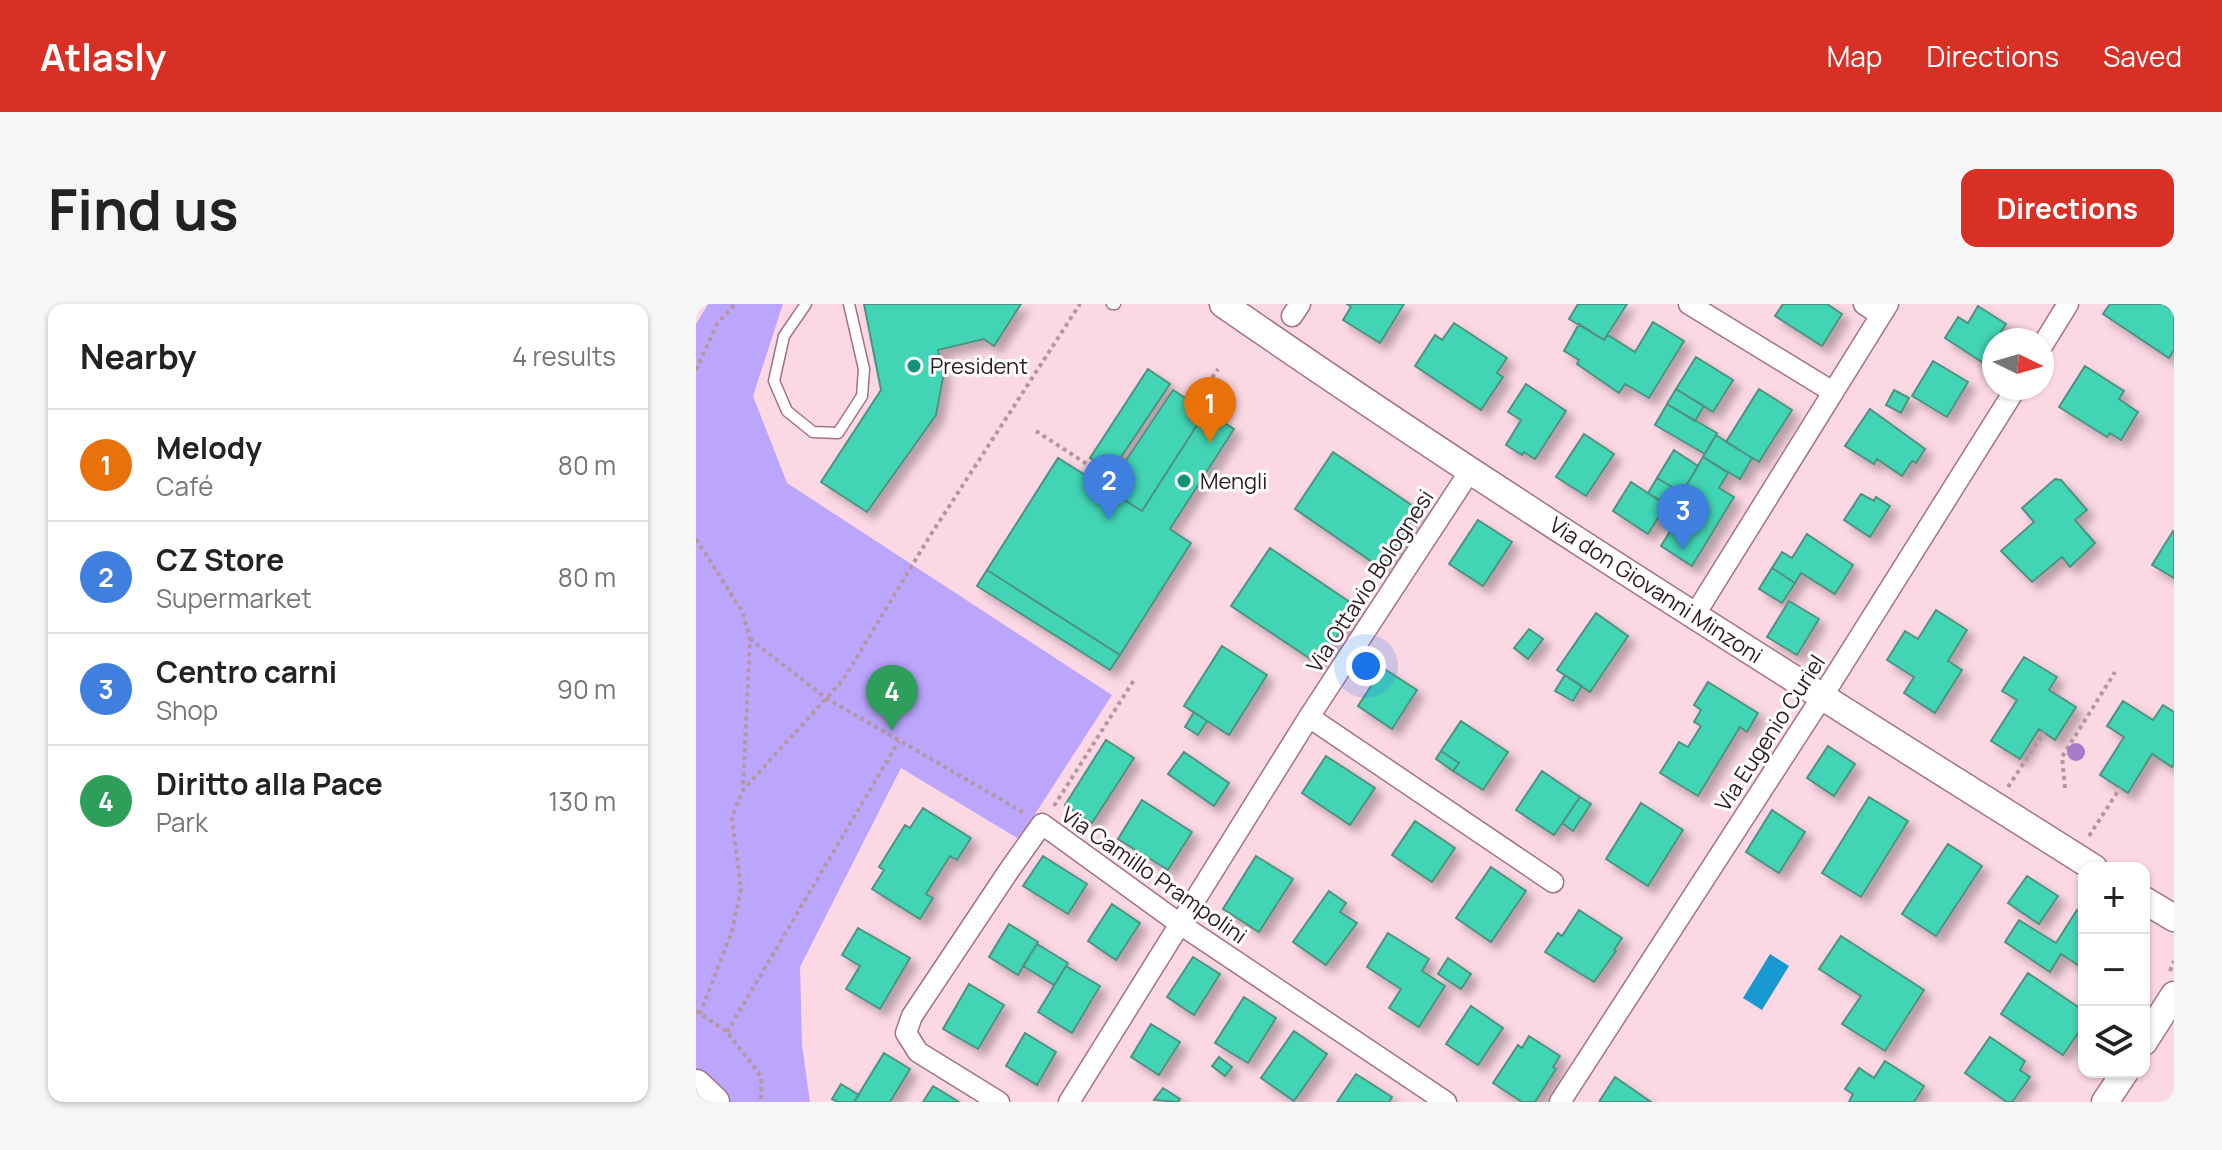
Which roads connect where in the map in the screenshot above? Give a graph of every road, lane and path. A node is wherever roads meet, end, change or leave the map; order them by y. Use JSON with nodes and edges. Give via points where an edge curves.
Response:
{"nodes":[{"id":1,"x":735,"y":304,"type":"edge"},
{"id":2,"x":806,"y":304,"type":"edge"},
{"id":3,"x":849,"y":304,"type":"edge"},
{"id":4,"x":1080,"y":304,"type":"edge"},
{"id":5,"x":1223,"y":304,"type":"edge"},
{"id":6,"x":1689,"y":304,"type":"edge"},
{"id":7,"x":2068,"y":304,"type":"edge"},
{"id":8,"x":1877,"y":308,"type":"edge"},
{"id":9,"x":2053,"y":328,"type":"edge"},
{"id":10,"x":1218,"y":369,"type":"dead end"},
{"id":11,"x":696,"y":370,"type":"edge"},
{"id":12,"x":1833,"y":392,"type":"junction"},
{"id":13,"x":2008,"y":400,"type":"edge"},
{"id":14,"x":1194,"y":404,"type":"dead end"},
{"id":15,"x":1036,"y":431,"type":"dead end"},
{"id":16,"x":1470,"y":471,"type":"junction"},
{"id":17,"x":1113,"y":481,"type":"dead end"},
{"id":18,"x":696,"y":539,"type":"edge"},
{"id":19,"x":1694,"y":616,"type":"junction"},
{"id":20,"x":750,"y":639,"type":"junction"},
{"id":21,"x":2115,"y":672,"type":"dead end"},
{"id":22,"x":1134,"y":680,"type":"dead end"},
{"id":23,"x":1822,"y":697,"type":"junction"},
{"id":24,"x":826,"y":698,"type":"junction"},
{"id":25,"x":1309,"y":717,"type":"junction"},
{"id":26,"x":2044,"y":732,"type":"dead end"},
{"id":27,"x":899,"y":741,"type":"junction"},
{"id":28,"x":2065,"y":788,"type":"dead end"},
{"id":29,"x":2120,"y":788,"type":"dead end"},
{"id":30,"x":743,"y":790,"type":"junction"},
{"id":31,"x":1996,"y":806,"type":"junction"},
{"id":32,"x":1042,"y":824,"type":"junction"},
{"id":33,"x":2085,"y":862,"type":"edge"},
{"id":34,"x":1553,"y":882,"type":"dead end"},
{"id":35,"x":2150,"y":904,"type":"edge"},
{"id":36,"x":2174,"y":918,"type":"edge"},
{"id":37,"x":1180,"y":924,"type":"junction"},
{"id":38,"x":2174,"y":995,"type":"edge"},
{"id":39,"x":698,"y":1013,"type":"edge"},
{"id":40,"x":727,"y":1032,"type":"junction"},
{"id":41,"x":2150,"y":1033,"type":"edge"},
{"id":42,"x":2121,"y":1078,"type":"edge"},
{"id":43,"x":696,"y":1085,"type":"edge"},
{"id":44,"x":714,"y":1102,"type":"edge"},
{"id":45,"x":761,"y":1102,"type":"edge"},
{"id":46,"x":999,"y":1102,"type":"edge"},
{"id":47,"x":1069,"y":1102,"type":"edge"},
{"id":48,"x":1446,"y":1102,"type":"edge"},
{"id":49,"x":1560,"y":1102,"type":"edge"},
{"id":50,"x":2105,"y":1102,"type":"edge"}],
"edges":[{"from":1,"to":11,"type":"path","via":[[717,324]]},
{"from":2,"to":3,"type":"lane","via":[[784,336],[774,381],[787,411],[813,432],[838,433],[862,396],[864,369]]},
{"from":4,"to":24,"type":"path","via":[[843,680]]},
{"from":5,"to":16,"type":"street","name":"Via don Giovanni Minzoni"},
{"from":6,"to":12,"type":"street"},
{"from":7,"to":9,"type":"street"},
{"from":8,"to":12,"type":"street"},
{"from":10,"to":14,"type":"path"},
{"from":12,"to":19,"type":"street"},
{"from":13,"to":23,"type":"street","name":"Via Eugenio Curiel"},
{"from":15,"to":17,"type":"path"},
{"from":16,"to":19,"type":"street","name":"Via don Giovanni Minzoni"},
{"from":16,"to":25,"type":"street","name":"Via Ottavio Bolognesi"},
{"from":18,"to":20,"type":"path","via":[[742,611]]},
{"from":19,"to":23,"type":"street","name":"Via don Giovanni Minzoni"},
{"from":20,"to":24,"type":"path"},
{"from":20,"to":30,"type":"path"},
{"from":21,"to":28,"type":"path","via":[[2062,757]]},
{"from":22,"to":32,"type":"path"},
{"from":23,"to":31,"type":"street","name":"Via don Giovanni Minzoni"},
{"from":23,"to":49,"type":"street","name":"Via Eugenio Curiel"},
{"from":24,"to":27,"type":"path"},
{"from":24,"to":30,"type":"path"},
{"from":25,"to":34,"type":"street"},
{"from":25,"to":37,"type":"street","name":"Via Ottavio Bolognesi"},
{"from":26,"to":31,"type":"path"},
{"from":27,"to":32,"type":"path"},
{"from":27,"to":40,"type":"path"},
{"from":29,"to":33,"type":"path"},
{"from":30,"to":39,"type":"path","via":[[732,817],[741,889],[732,931]]},
{"from":31,"to":33,"type":"street","name":"Via don Giovanni Minzoni"},
{"from":32,"to":37,"type":"street","name":"Via Camillo Prampolini"},
{"from":32,"to":46,"type":"street","name":"Via Camillo Prampolini","via":[[912,1016],[906,1033],[918,1052]]},
{"from":35,"to":36,"type":"street"},
{"from":37,"to":47,"type":"street","name":"Via Ottavio Bolognesi"},
{"from":37,"to":48,"type":"street","name":"Via Camillo Prampolini"},
{"from":38,"to":41,"type":"street"},
{"from":39,"to":40,"type":"path"},
{"from":40,"to":45,"type":"path","via":[[761,1076]]},
{"from":42,"to":50,"type":"street"},
{"from":43,"to":44,"type":"main road"}]}
